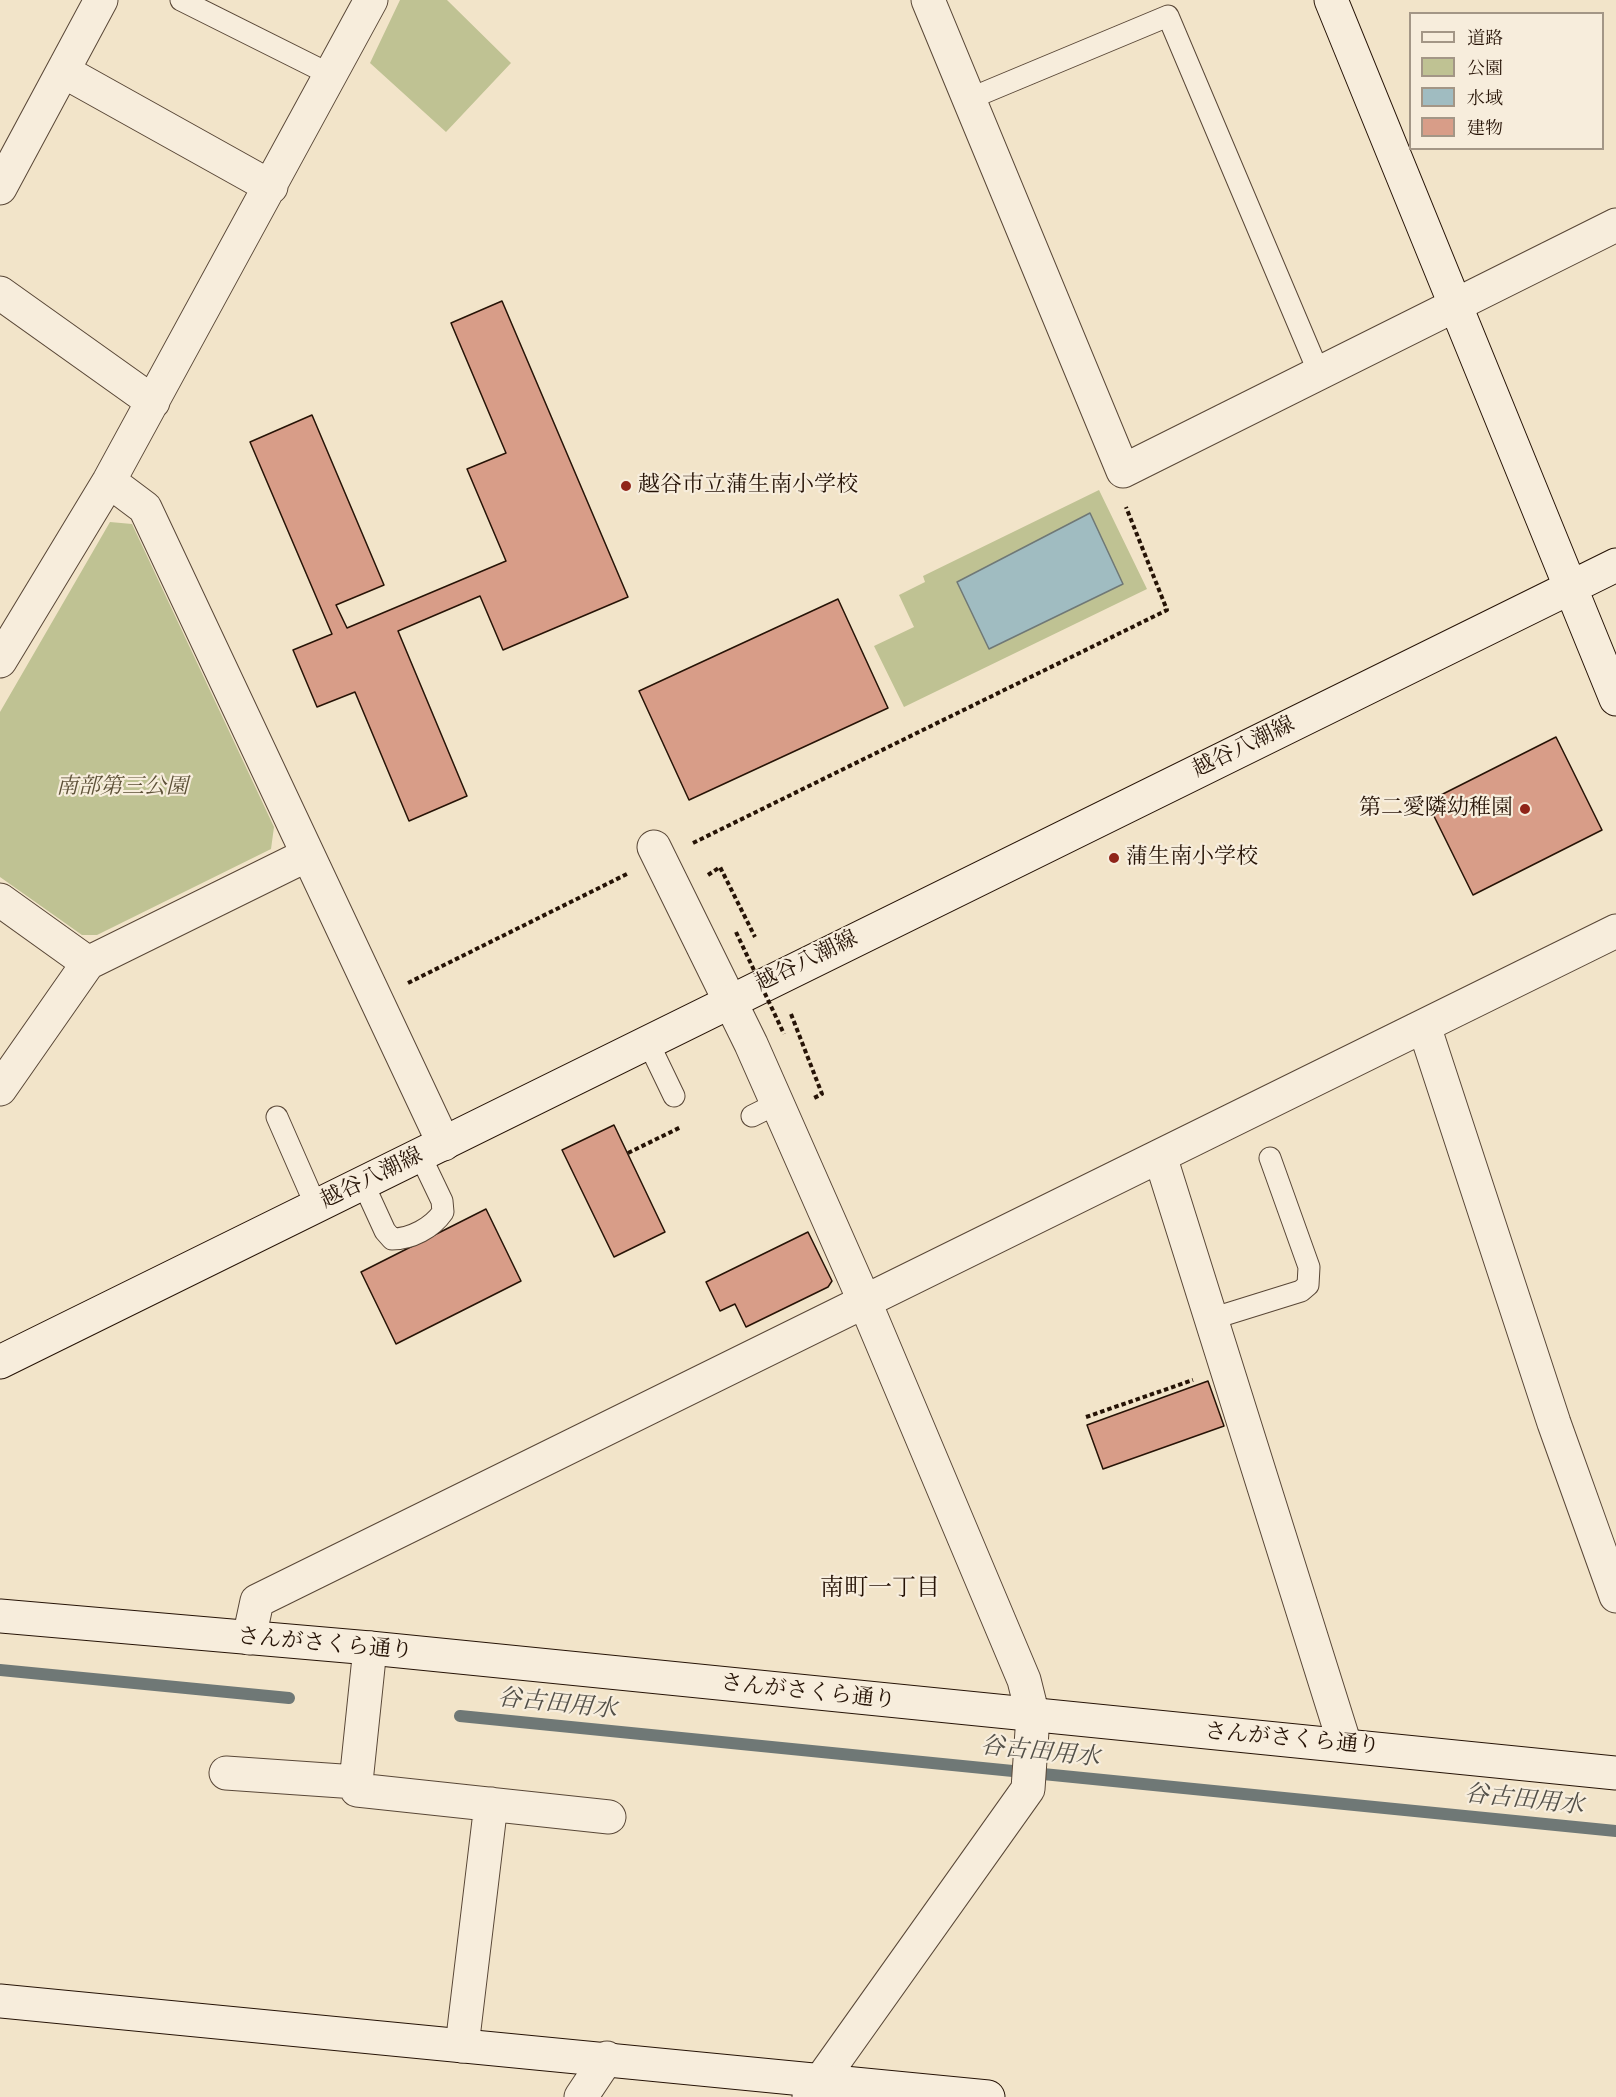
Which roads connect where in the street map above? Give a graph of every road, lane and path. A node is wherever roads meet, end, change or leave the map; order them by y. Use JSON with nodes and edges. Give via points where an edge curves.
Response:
{"nodes":[{"id":1,"x":100,"y":0,"type":"edge"},
{"id":2,"x":181,"y":0,"type":"edge"},
{"id":3,"x":371,"y":0,"type":"edge"},
{"id":4,"x":928,"y":0,"type":"edge"},
{"id":5,"x":1331,"y":0,"type":"edge"},
{"id":6,"x":63,"y":71,"type":"junction"},
{"id":7,"x":331,"y":75,"type":"junction"},
{"id":8,"x":969,"y":99,"type":"junction"},
{"id":9,"x":12,"y":132,"type":"edge"},
{"id":10,"x":0,"y":188,"type":"edge"},
{"id":11,"x":271,"y":188,"type":"junction"},
{"id":12,"x":1616,"y":225,"type":"edge"},
{"id":13,"x":0,"y":293,"type":"edge"},
{"id":14,"x":1456,"y":306,"type":"junction"},
{"id":15,"x":1319,"y":373,"type":"junction"},
{"id":16,"x":153,"y":402,"type":"junction"},
{"id":17,"x":1123,"y":471,"type":"junction"},
{"id":18,"x":109,"y":481,"type":"junction"},
{"id":19,"x":1616,"y":565,"type":"edge"},
{"id":20,"x":1571,"y":587,"type":"junction"},
{"id":21,"x":0,"y":661,"type":"edge"},
{"id":22,"x":1616,"y":699,"type":"edge"},
{"id":23,"x":657,"y":853,"type":"junction"},
{"id":24,"x":307,"y":855,"type":"junction"},
{"id":25,"x":712,"y":884,"type":"dead end"},
{"id":26,"x":0,"y":900,"type":"edge"},
{"id":27,"x":731,"y":922,"type":"dead end"},
{"id":28,"x":1616,"y":931,"type":"edge"},
{"id":29,"x":754,"y":937,"type":"dead end"},
{"id":30,"x":88,"y":963,"type":"junction"},
{"id":31,"x":375,"y":999,"type":"junction"},
{"id":32,"x":730,"y":1001,"type":"junction"},
{"id":33,"x":791,"y":1014,"type":"dead end"},
{"id":34,"x":1424,"y":1026,"type":"junction"},
{"id":35,"x":648,"y":1042,"type":"junction"},
{"id":36,"x":788,"y":1045,"type":"dead end"},
{"id":37,"x":0,"y":1089,"type":"edge"},
{"id":38,"x":674,"y":1096,"type":"dead end"},
{"id":39,"x":809,"y":1100,"type":"dead end"},
{"id":40,"x":277,"y":1117,"type":"dead end"},
{"id":41,"x":686,"y":1125,"type":"dead end"},
{"id":42,"x":432,"y":1150,"type":"junction"},
{"id":43,"x":628,"y":1153,"type":"dead end"},
{"id":44,"x":1160,"y":1156,"type":"junction"},
{"id":45,"x":1270,"y":1158,"type":"dead end"},
{"id":46,"x":363,"y":1183,"type":"junction"},
{"id":47,"x":316,"y":1206,"type":"junction"},
{"id":48,"x":864,"y":1300,"type":"junction"},
{"id":49,"x":1211,"y":1319,"type":"junction"},
{"id":50,"x":0,"y":1362,"type":"edge"},
{"id":51,"x":1227,"y":1368,"type":"junction"},
{"id":52,"x":1086,"y":1417,"type":"dead end"},
{"id":53,"x":1616,"y":1596,"type":"edge"},
{"id":54,"x":0,"y":1617,"type":"edge"},
{"id":55,"x":249,"y":1638,"type":"junction"},
{"id":56,"x":370,"y":1648,"type":"junction"},
{"id":57,"x":1033,"y":1716,"type":"junction"},
{"id":58,"x":1345,"y":1745,"type":"junction"},
{"id":59,"x":226,"y":1773,"type":"dead end"},
{"id":60,"x":1616,"y":1773,"type":"edge"},
{"id":61,"x":356,"y":1782,"type":"junction"},
{"id":62,"x":491,"y":1804,"type":"junction"},
{"id":63,"x":609,"y":1817,"type":"dead end"},
{"id":64,"x":0,"y":2001,"type":"edge"},
{"id":65,"x":462,"y":2046,"type":"junction"},
{"id":66,"x":607,"y":2058,"type":"junction"},
{"id":67,"x":815,"y":2089,"type":"edge"},
{"id":68,"x":581,"y":2097,"type":"edge"},
{"id":69,"x":988,"y":2097,"type":"edge"}],
"edges":[{"from":1,"to":6,"type":"street"},
{"from":2,"to":7,"type":"lane"},
{"from":3,"to":7,"type":"street"},
{"from":4,"to":8,"type":"street"},
{"from":5,"to":14,"type":"street"},
{"from":6,"to":9,"type":"street"},
{"from":6,"to":11,"type":"street"},
{"from":7,"to":11,"type":"street"},
{"from":8,"to":15,"type":"lane","via":[[1168,16]]},
{"from":8,"to":17,"type":"street"},
{"from":9,"to":10,"type":"street"},
{"from":11,"to":16,"type":"street"},
{"from":12,"to":14,"type":"street"},
{"from":13,"to":16,"type":"street"},
{"from":14,"to":15,"type":"street"},
{"from":14,"to":20,"type":"street"},
{"from":15,"to":17,"type":"street"},
{"from":16,"to":18,"type":"street"},
{"from":17,"to":23,"type":"path","via":[[1127,510],[1167,610]]},
{"from":18,"to":21,"type":"street"},
{"from":18,"to":24,"type":"street","via":[[145,508]]},
{"from":19,"to":20,"type":"street","name":"越谷八潮線"},
{"from":20,"to":22,"type":"street"},
{"from":20,"to":32,"type":"street","name":"越谷八潮線"},
{"from":23,"to":31,"type":"path"},
{"from":23,"to":32,"type":"street"},
{"from":24,"to":30,"type":"street","via":[[187,920]]},
{"from":24,"to":31,"type":"street"},
{"from":25,"to":29,"type":"path","via":[[707,874],[720,867]]},
{"from":26,"to":30,"type":"street"},
{"from":27,"to":36,"type":"path","bridge":true},
{"from":28,"to":34,"type":"street"},
{"from":30,"to":37,"type":"street"},
{"from":31,"to":42,"type":"street"},
{"from":32,"to":35,"type":"street","name":"越谷八潮線"},
{"from":32,"to":48,"type":"street","via":[[764,1110]]},
{"from":33,"to":39,"type":"path","via":[[822,1094]]},
{"from":34,"to":44,"type":"street"},
{"from":34,"to":53,"type":"street","via":[[1554,1423]]},
{"from":35,"to":38,"type":"lane"},
{"from":35,"to":42,"type":"street","name":"越谷八潮線"},
{"from":40,"to":47,"type":"lane"},
{"from":41,"to":43,"type":"path"},
{"from":42,"to":46,"type":"street","name":"越谷八潮線"},
{"from":42,"to":46,"type":"lane","via":[[443,1212],[436,1222],[418,1232],[392,1239]]},
{"from":44,"to":48,"type":"street"},
{"from":44,"to":49,"type":"street"},
{"from":45,"to":49,"type":"lane","via":[[1309,1267],[1308,1285],[1301,1291]]},
{"from":46,"to":47,"type":"street","name":"越谷八潮線"},
{"from":47,"to":50,"type":"street","name":"越谷八潮線"},
{"from":48,"to":55,"type":"street","via":[[256,1600]]},
{"from":48,"to":57,"type":"street","via":[[1024,1680]]},
{"from":49,"to":51,"type":"street"},
{"from":51,"to":52,"type":"path"},
{"from":51,"to":58,"type":"street"},
{"from":54,"to":55,"type":"street","name":"さんがさくら通り"},
{"from":55,"to":56,"type":"street","name":"さんがさくら通り"},
{"from":56,"to":57,"type":"street","name":"さんがさくら通り"},
{"from":56,"to":61,"type":"street"},
{"from":57,"to":58,"type":"street","name":"さんがさくら通り"},
{"from":57,"to":67,"type":"street","via":[[1028,1789]]},
{"from":58,"to":60,"type":"street","name":"さんがさくら通り"},
{"from":59,"to":61,"type":"street"},
{"from":61,"to":62,"type":"street","via":[[357,1790]]},
{"from":62,"to":63,"type":"street"},
{"from":62,"to":65,"type":"street"},
{"from":64,"to":65,"type":"street"},
{"from":65,"to":66,"type":"street"},
{"from":66,"to":67,"type":"street"},
{"from":66,"to":68,"type":"street"},
{"from":67,"to":69,"type":"street"}]}
